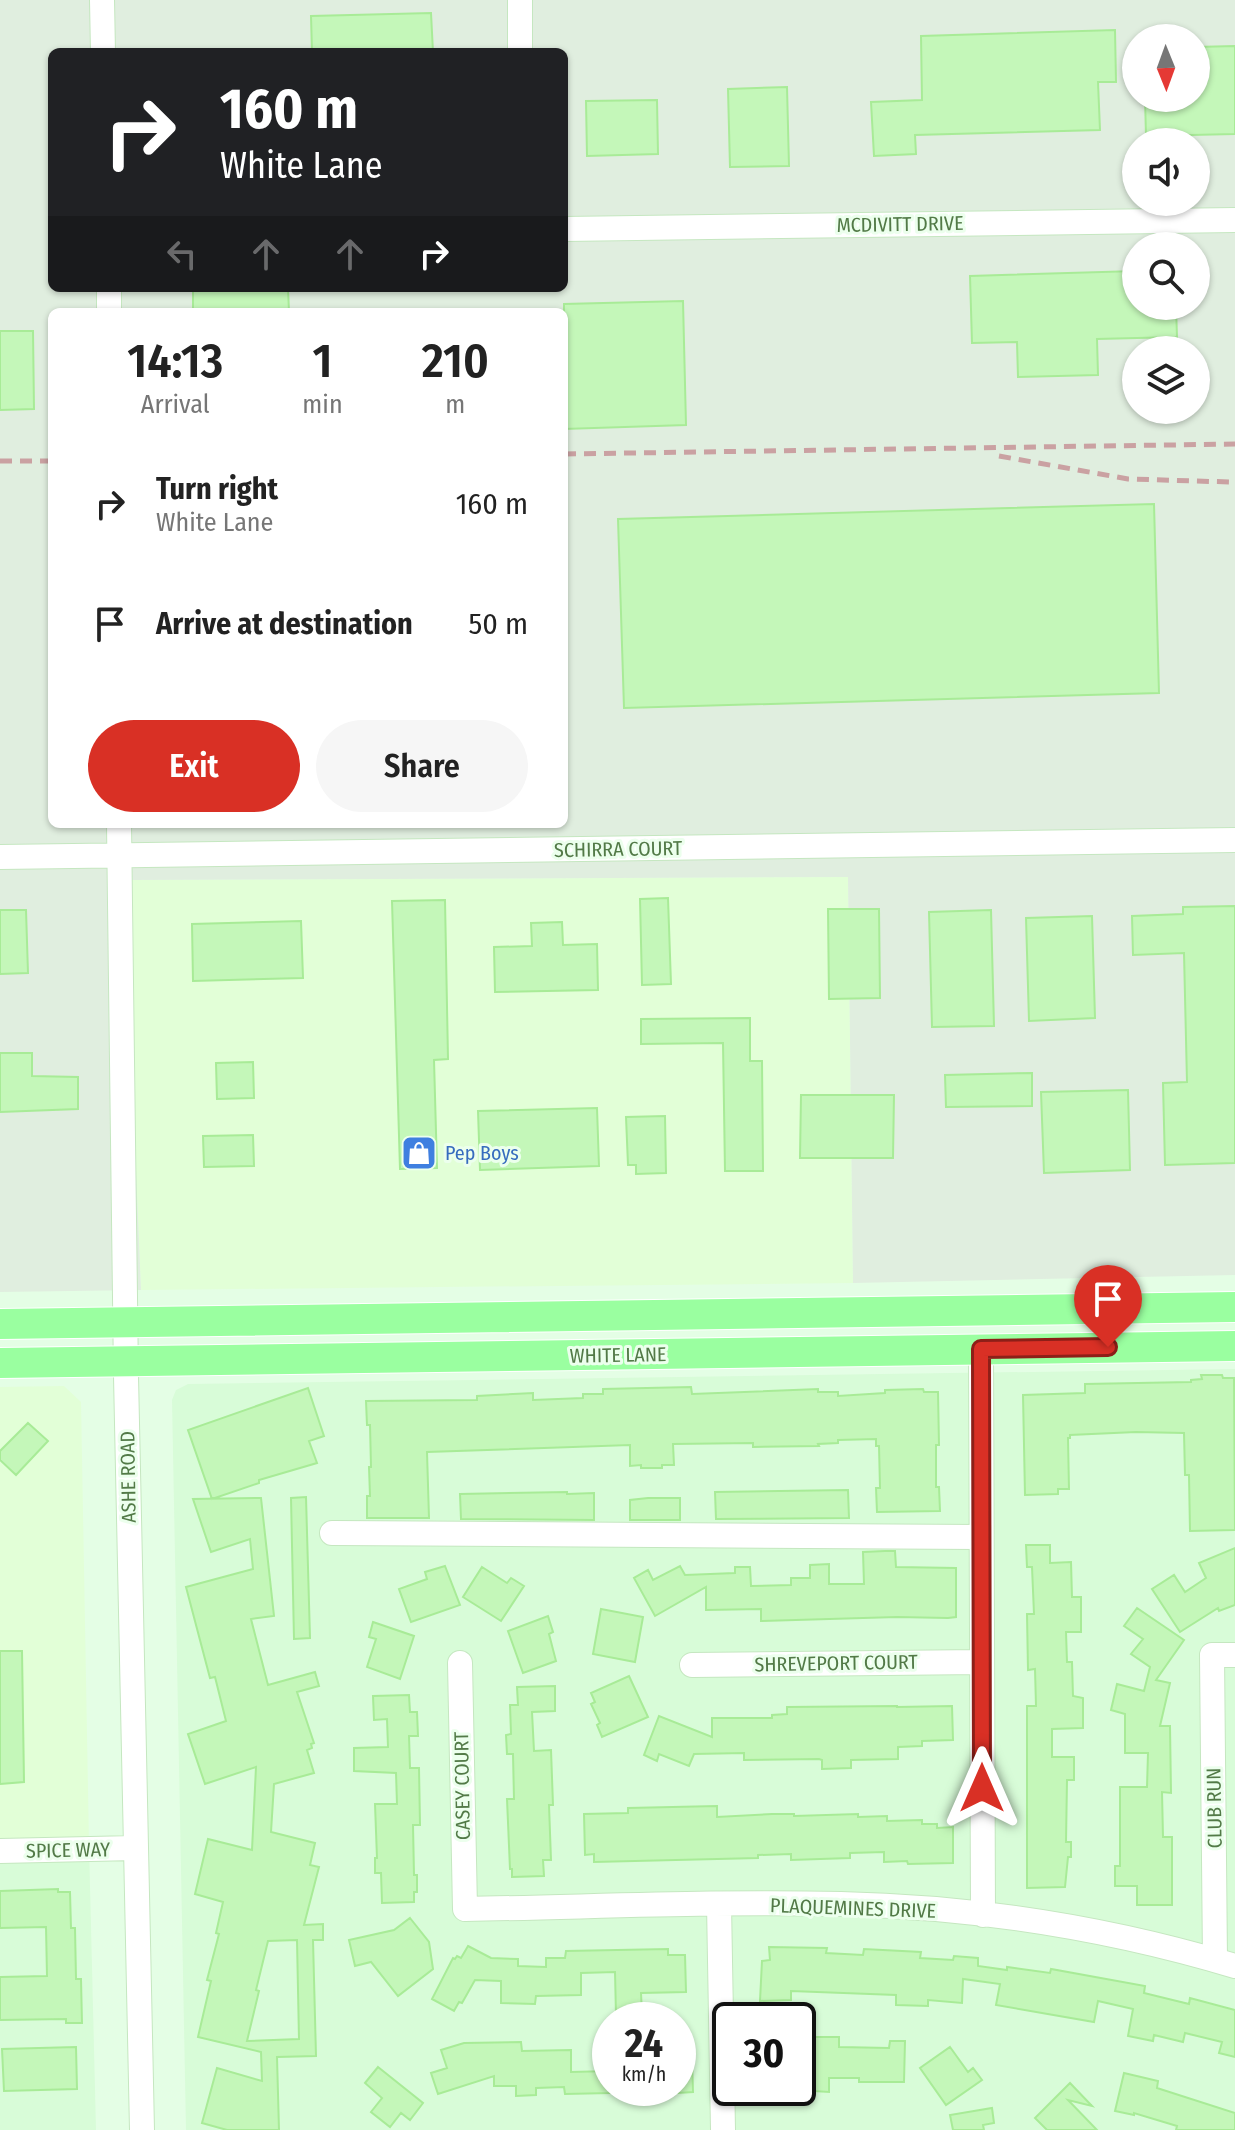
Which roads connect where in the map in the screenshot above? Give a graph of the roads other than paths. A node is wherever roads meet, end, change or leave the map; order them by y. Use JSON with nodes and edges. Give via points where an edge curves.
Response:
{"nodes":[{"id":1,"x":102,"y":0,"type":"edge"},
{"id":2,"x":520,"y":0,"type":"edge"},
{"id":3,"x":103,"y":48,"type":"edge"},
{"id":4,"x":520,"y":48,"type":"edge"},
{"id":5,"x":1235,"y":220,"type":"edge"},
{"id":6,"x":568,"y":229,"type":"edge"},
{"id":7,"x":119,"y":828,"type":"edge"},
{"id":8,"x":1235,"y":840,"type":"edge"},
{"id":9,"x":119,"y":856,"type":"junction"},
{"id":10,"x":0,"y":857,"type":"edge"},
{"id":11,"x":1235,"y":1307,"type":"edge"},
{"id":12,"x":1135,"y":1308,"type":"junction"},
{"id":13,"x":903,"y":1312,"type":"junction"},
{"id":14,"x":695,"y":1315,"type":"junction"},
{"id":15,"x":127,"y":1323,"type":"junction"},
{"id":16,"x":0,"y":1324,"type":"edge"},
{"id":17,"x":1235,"y":1346,"type":"edge"},
{"id":18,"x":981,"y":1349,"type":"junction"},
{"id":19,"x":782,"y":1352,"type":"junction"},
{"id":20,"x":541,"y":1356,"type":"junction"},
{"id":21,"x":126,"y":1362,"type":"junction"},
{"id":22,"x":0,"y":1363,"type":"edge"},
{"id":23,"x":332,"y":1533,"type":"dead end"},
{"id":24,"x":980,"y":1537,"type":"junction"},
{"id":25,"x":1224,"y":1655,"type":"edge"},
{"id":26,"x":981,"y":1662,"type":"junction"},
{"id":27,"x":460,"y":1663,"type":"dead end"},
{"id":28,"x":692,"y":1665,"type":"dead end"},
{"id":29,"x":135,"y":1848,"type":"junction"},
{"id":30,"x":0,"y":1851,"type":"edge"},
{"id":31,"x":719,"y":1904,"type":"junction"},
{"id":32,"x":465,"y":1909,"type":"joint"},
{"id":33,"x":983,"y":1915,"type":"junction"},
{"id":34,"x":1225,"y":1963,"type":"edge"},
{"id":35,"x":142,"y":2130,"type":"edge"},
{"id":36,"x":723,"y":2130,"type":"edge"}],
"edges":[{"from":1,"to":3,"type":"street"},
{"from":2,"to":4,"type":"street"},
{"from":5,"to":6,"type":"street","name":"MCDIVITT DRIVE"},
{"from":7,"to":9,"type":"street","name":"ASHE ROAD"},
{"from":8,"to":9,"type":"street","name":"SCHIRRA COURT"},
{"from":9,"to":10,"type":"street","name":"SCHIRRA COURT"},
{"from":9,"to":15,"type":"street","name":"ASHE ROAD"},
{"from":11,"to":12,"type":"main road","name":"WHITE LANE"},
{"from":12,"to":13,"type":"main road","name":"WHITE LANE"},
{"from":12,"to":18,"type":"main road","via":[[1005,1325],[990,1330]]},
{"from":13,"to":14,"type":"main road","name":"WHITE LANE"},
{"from":13,"to":19,"type":"main road","via":[[896,1323]]},
{"from":14,"to":15,"type":"main road","name":"WHITE LANE"},
{"from":14,"to":20,"type":"main road","via":[[692,1325],[680,1332]]},
{"from":15,"to":16,"type":"main road","name":"WHITE LANE"},
{"from":15,"to":21,"type":"street","name":"ASHE ROAD"},
{"from":17,"to":18,"type":"main road","name":"WHITE LANE"},
{"from":18,"to":19,"type":"main road","name":"WHITE LANE"},
{"from":18,"to":24,"type":"street"},
{"from":19,"to":20,"type":"main road","name":"WHITE LANE"},
{"from":20,"to":21,"type":"main road","name":"WHITE LANE"},
{"from":21,"to":22,"type":"main road","name":"WHITE LANE"},
{"from":21,"to":29,"type":"street","name":"ASHE ROAD"},
{"from":23,"to":24,"type":"street"},
{"from":24,"to":26,"type":"street"},
{"from":25,"to":34,"type":"street","name":"CLUB RUN"},
{"from":26,"to":28,"type":"street","name":"SHREVEPORT COURT"},
{"from":26,"to":33,"type":"street"},
{"from":27,"to":32,"type":"street","name":"CASEY COURT"},
{"from":29,"to":30,"type":"street","name":"SPICE WAY"},
{"from":29,"to":35,"type":"street","name":"ASHE ROAD"},
{"from":31,"to":32,"type":"street","name":"PLAQUEMINES DRIVE"},
{"from":31,"to":33,"type":"street","name":"PLAQUEMINES DRIVE","via":[[842,1904]]},
{"from":31,"to":36,"type":"street"},
{"from":33,"to":34,"type":"street","name":"PLAQUEMINES DRIVE","via":[[1133,1940]]}]}
